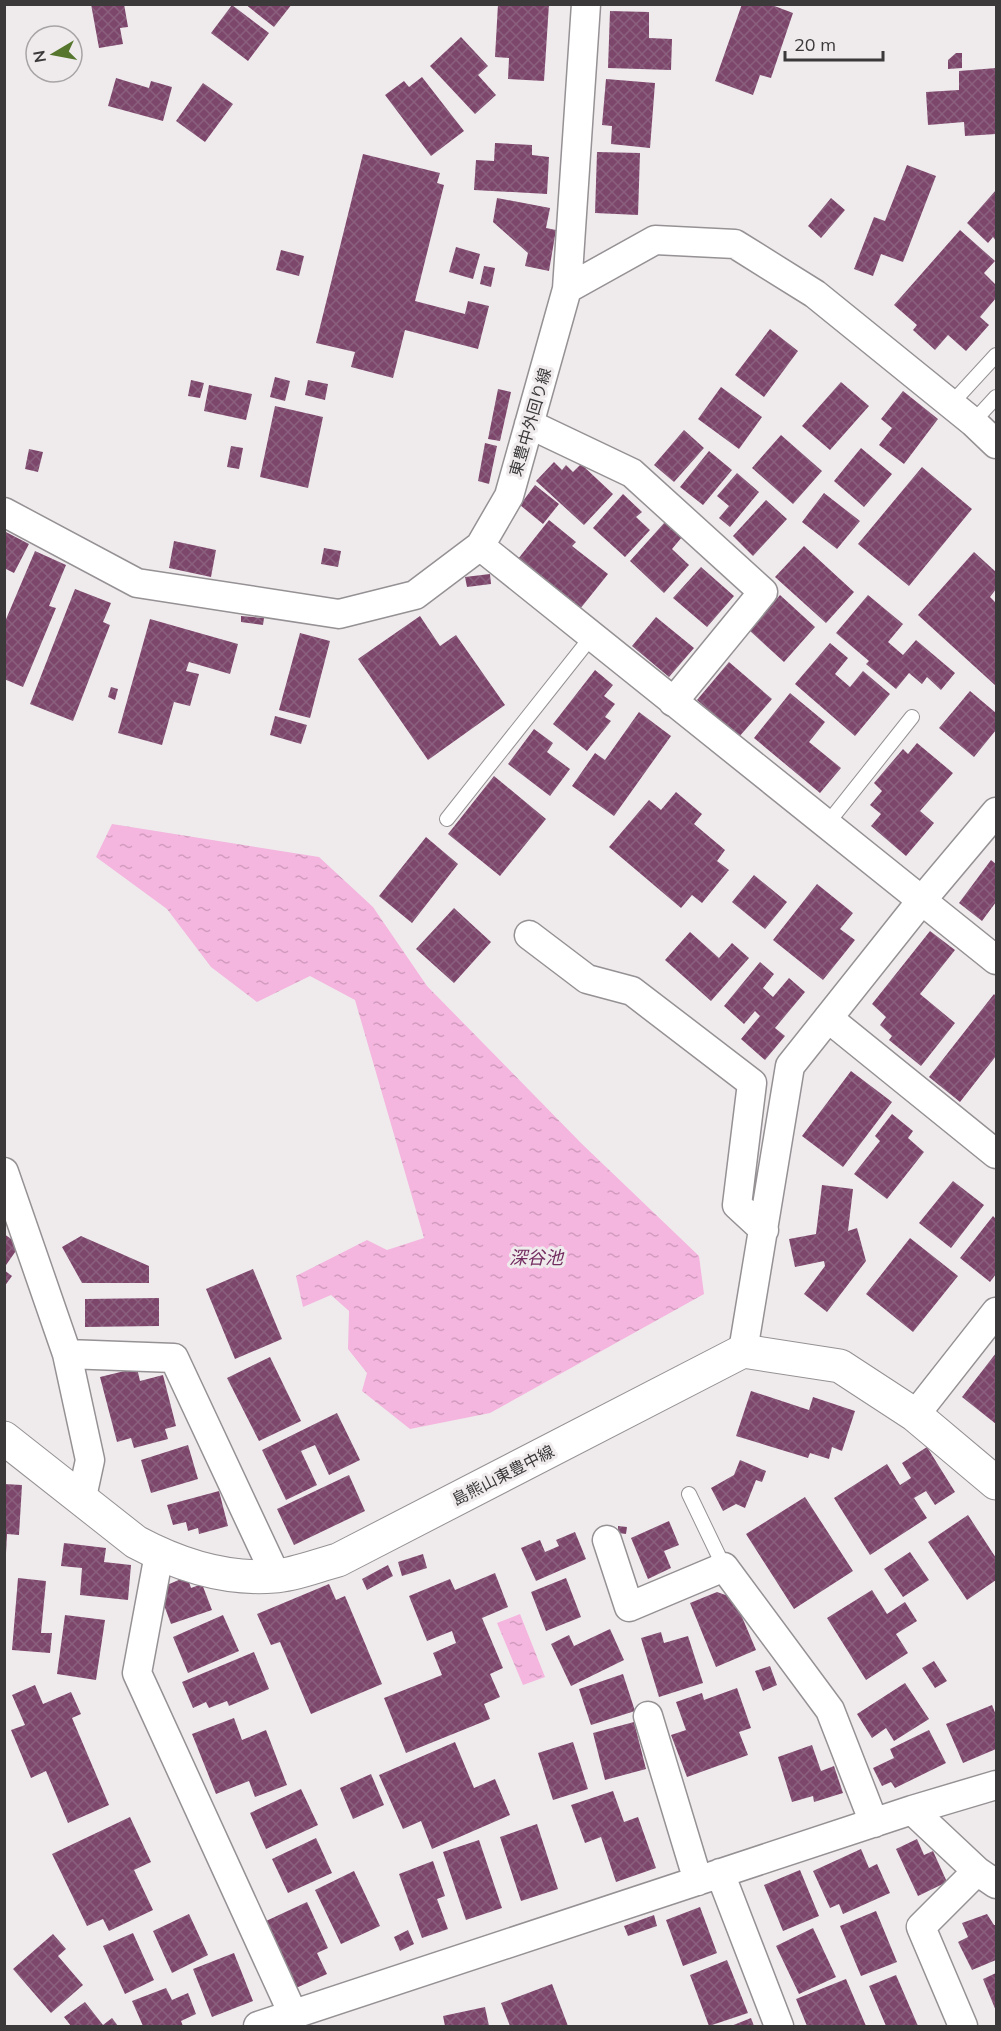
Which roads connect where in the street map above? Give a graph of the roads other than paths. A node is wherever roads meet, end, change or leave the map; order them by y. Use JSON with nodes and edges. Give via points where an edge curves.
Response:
{"nodes":[{"id":1,"x":586,"y":4,"type":"edge"},
{"id":2,"x":567,"y":289,"type":"junction"},
{"id":3,"x":996,"y":355,"type":"edge"},
{"id":4,"x":996,"y":397,"type":"edge"},
{"id":5,"x":951,"y":404,"type":"junction"},
{"id":6,"x":973,"y":422,"type":"junction"},
{"id":7,"x":528,"y":424,"type":"junction"},
{"id":8,"x":996,"y":444,"type":"edge"},
{"id":9,"x":4,"y":512,"type":"edge"},
{"id":10,"x":480,"y":546,"type":"junction"},
{"id":11,"x":592,"y":636,"type":"junction"},
{"id":12,"x":674,"y":702,"type":"junction"},
{"id":13,"x":912,"y":717,"type":"dead end"},
{"id":14,"x":996,"y":813,"type":"edge"},
{"id":15,"x":447,"y":819,"type":"dead end"},
{"id":16,"x":827,"y":824,"type":"junction"},
{"id":17,"x":922,"y":900,"type":"junction"},
{"id":18,"x":529,"y":934,"type":"dead end"},
{"id":19,"x":996,"y":960,"type":"edge"},
{"id":20,"x":828,"y":1018,"type":"junction"},
{"id":21,"x":996,"y":1154,"type":"edge"},
{"id":22,"x":4,"y":1172,"type":"edge"},
{"id":23,"x":764,"y":1230,"type":"junction"},
{"id":24,"x":996,"y":1312,"type":"edge"},
{"id":25,"x":743,"y":1351,"type":"junction"},
{"id":26,"x":67,"y":1354,"type":"junction"},
{"id":27,"x":915,"y":1415,"type":"junction"},
{"id":28,"x":4,"y":1438,"type":"edge"},
{"id":29,"x":996,"y":1483,"type":"edge"},
{"id":30,"x":689,"y":1494,"type":"dead end"},
{"id":31,"x":82,"y":1497,"type":"junction"},
{"id":32,"x":607,"y":1540,"type":"dead end"},
{"id":33,"x":159,"y":1554,"type":"junction"},
{"id":34,"x":724,"y":1567,"type":"junction"},
{"id":35,"x":276,"y":1576,"type":"junction"},
{"id":36,"x":648,"y":1716,"type":"dead end"},
{"id":37,"x":996,"y":1785,"type":"edge"},
{"id":38,"x":912,"y":1810,"type":"junction"},
{"id":39,"x":874,"y":1823,"type":"junction"},
{"id":40,"x":709,"y":1877,"type":"junction"},
{"id":41,"x":987,"y":1878,"type":"edge"},
{"id":42,"x":293,"y":2014,"type":"junction"},
{"id":43,"x":258,"y":2026,"type":"edge"},
{"id":44,"x":779,"y":2026,"type":"edge"},
{"id":45,"x":963,"y":2026,"type":"edge"}],
"edges":[{"from":1,"to":2,"type":"street","name":"東豊中外回り線"},
{"from":2,"to":5,"type":"street","via":[[655,240],[735,244],[815,294]]},
{"from":2,"to":7,"type":"street","name":"東豊中外回り線"},
{"from":3,"to":5,"type":"lane"},
{"from":4,"to":6,"type":"lane"},
{"from":5,"to":6,"type":"street"},
{"from":6,"to":8,"type":"street"},
{"from":7,"to":10,"type":"street","name":"東豊中外回り線","via":[[509,496]]},
{"from":7,"to":12,"type":"street","via":[[632,474],[763,592]]},
{"from":9,"to":10,"type":"street","name":"東豊中外回り線","via":[[137,583],[339,614],[415,595]]},
{"from":10,"to":11,"type":"street"},
{"from":11,"to":12,"type":"street"},
{"from":11,"to":15,"type":"lane"},
{"from":12,"to":16,"type":"street"},
{"from":13,"to":16,"type":"lane"},
{"from":14,"to":17,"type":"street"},
{"from":16,"to":17,"type":"street"},
{"from":17,"to":19,"type":"street"},
{"from":17,"to":20,"type":"street"},
{"from":18,"to":23,"type":"street","via":[[587,979],[632,991],[752,1083],[737,1205]]},
{"from":20,"to":21,"type":"street"},
{"from":20,"to":23,"type":"street","via":[[790,1066]]},
{"from":22,"to":26,"type":"street"},
{"from":23,"to":25,"type":"street"},
{"from":24,"to":27,"type":"street"},
{"from":25,"to":27,"type":"street","via":[[840,1366]]},
{"from":25,"to":35,"type":"street","name":"島熊山東豊中線","via":[[338,1560]]},
{"from":26,"to":31,"type":"street","via":[[90,1460]]},
{"from":26,"to":35,"type":"street","via":[[174,1358]]},
{"from":27,"to":29,"type":"street"},
{"from":28,"to":31,"type":"street","name":"島熊山東豊中線"},
{"from":30,"to":34,"type":"lane"},
{"from":31,"to":33,"type":"street","name":"島熊山東豊中線","via":[[136,1542]]},
{"from":32,"to":34,"type":"street","via":[[629,1607]]},
{"from":33,"to":35,"type":"street","name":"島熊山東豊中線","via":[[221,1575]]},
{"from":33,"to":42,"type":"street","via":[[137,1673]]},
{"from":34,"to":39,"type":"street","via":[[830,1710]]},
{"from":36,"to":40,"type":"street"},
{"from":37,"to":38,"type":"street"},
{"from":38,"to":39,"type":"street"},
{"from":38,"to":41,"type":"street"},
{"from":39,"to":40,"type":"street"},
{"from":40,"to":42,"type":"street"},
{"from":40,"to":44,"type":"street"},
{"from":41,"to":45,"type":"street","via":[[921,1927]]},
{"from":42,"to":43,"type":"street"}]}
